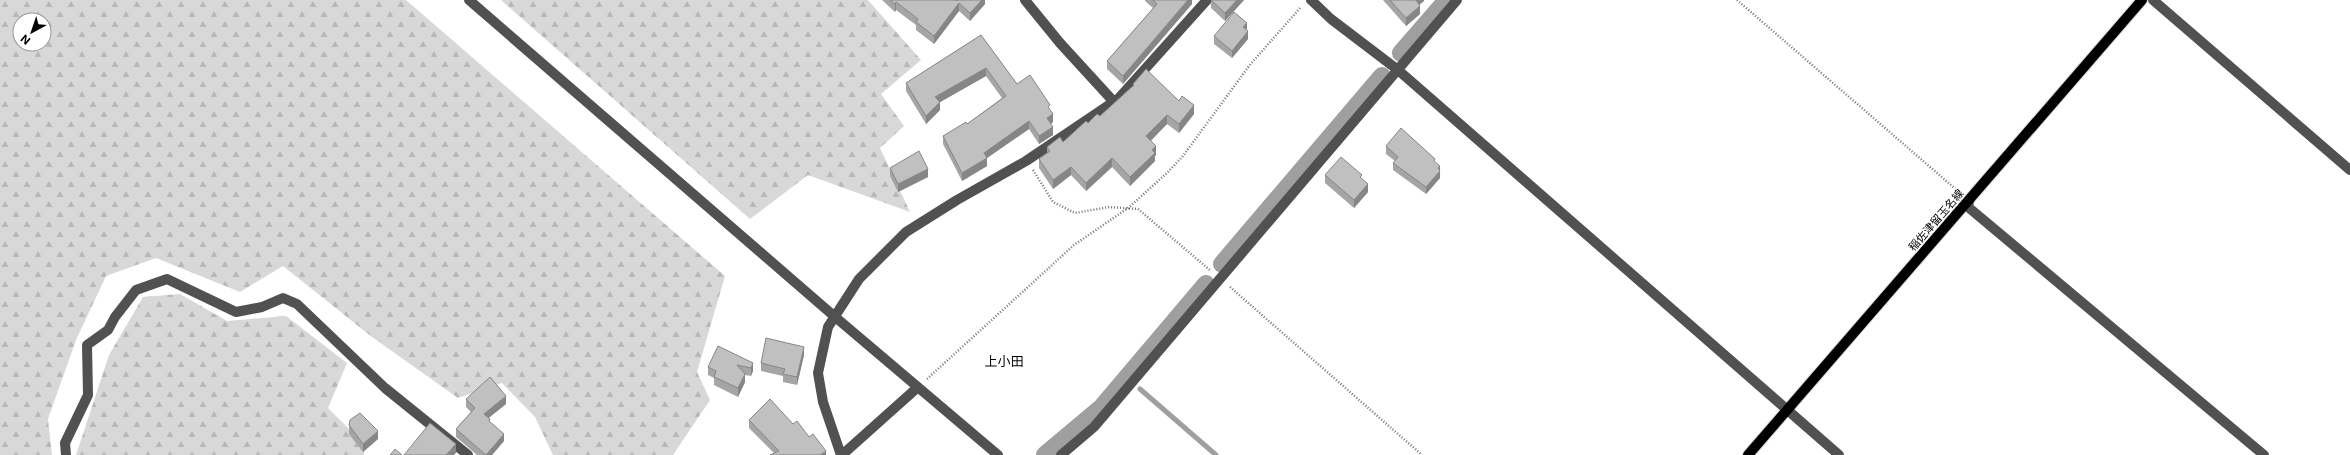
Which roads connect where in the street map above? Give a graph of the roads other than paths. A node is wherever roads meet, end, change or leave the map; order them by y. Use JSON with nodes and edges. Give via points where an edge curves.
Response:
{"nodes":[{"id":1,"x":469,"y":0,"type":"edge"},
{"id":2,"x":1025,"y":0,"type":"edge"},
{"id":3,"x":1207,"y":0,"type":"edge"},
{"id":4,"x":1457,"y":0,"type":"edge"},
{"id":5,"x":2142,"y":0,"type":"edge"},
{"id":6,"x":2153,"y":0,"type":"edge"},
{"id":7,"x":1306,"y":3,"type":"edge"},
{"id":8,"x":1398,"y":70,"type":"junction"},
{"id":9,"x":1114,"y":102,"type":"junction"},
{"id":10,"x":2350,"y":170,"type":"edge"},
{"id":11,"x":1969,"y":201,"type":"junction"},
{"id":12,"x":834,"y":316,"type":"junction"},
{"id":13,"x":918,"y":387,"type":"junction"},
{"id":14,"x":1786,"y":410,"type":"junction"},
{"id":15,"x":66,"y":455,"type":"edge"},
{"id":16,"x":468,"y":455,"type":"edge"},
{"id":17,"x":841,"y":455,"type":"edge"},
{"id":18,"x":998,"y":455,"type":"edge"},
{"id":19,"x":1061,"y":455,"type":"edge"},
{"id":20,"x":1748,"y":455,"type":"edge"},
{"id":21,"x":1839,"y":455,"type":"edge"},
{"id":22,"x":2264,"y":455,"type":"edge"}],
"edges":[{"from":1,"to":12,"type":"street"},
{"from":2,"to":9,"type":"street"},
{"from":3,"to":9,"type":"street"},
{"from":4,"to":8,"type":"street"},
{"from":5,"to":11,"type":"main road","name":"稲佐津留玉名線"},
{"from":6,"to":10,"type":"street"},
{"from":7,"to":8,"type":"street"},
{"from":8,"to":14,"type":"street"},
{"from":8,"to":19,"type":"street","via":[[1094,427]]},
{"from":9,"to":12,"type":"street","via":[[1026,161],[906,232],[859,279]]},
{"from":11,"to":14,"type":"main road","name":"稲佐津留玉名線"},
{"from":11,"to":22,"type":"street","via":[[1968,207]]},
{"from":12,"to":13,"type":"street"},
{"from":12,"to":17,"type":"street","via":[[828,327],[818,373],[823,402]]},
{"from":13,"to":17,"type":"street"},
{"from":13,"to":18,"type":"street"},
{"from":14,"to":20,"type":"main road","name":"稲佐津留玉名線"},
{"from":14,"to":21,"type":"street"},
{"from":15,"to":16,"type":"street","via":[[65,442],[88,395],[88,345],[108,330],[136,290],[167,279],[236,312],[262,307],[283,298],[297,304],[385,388]]}]}
